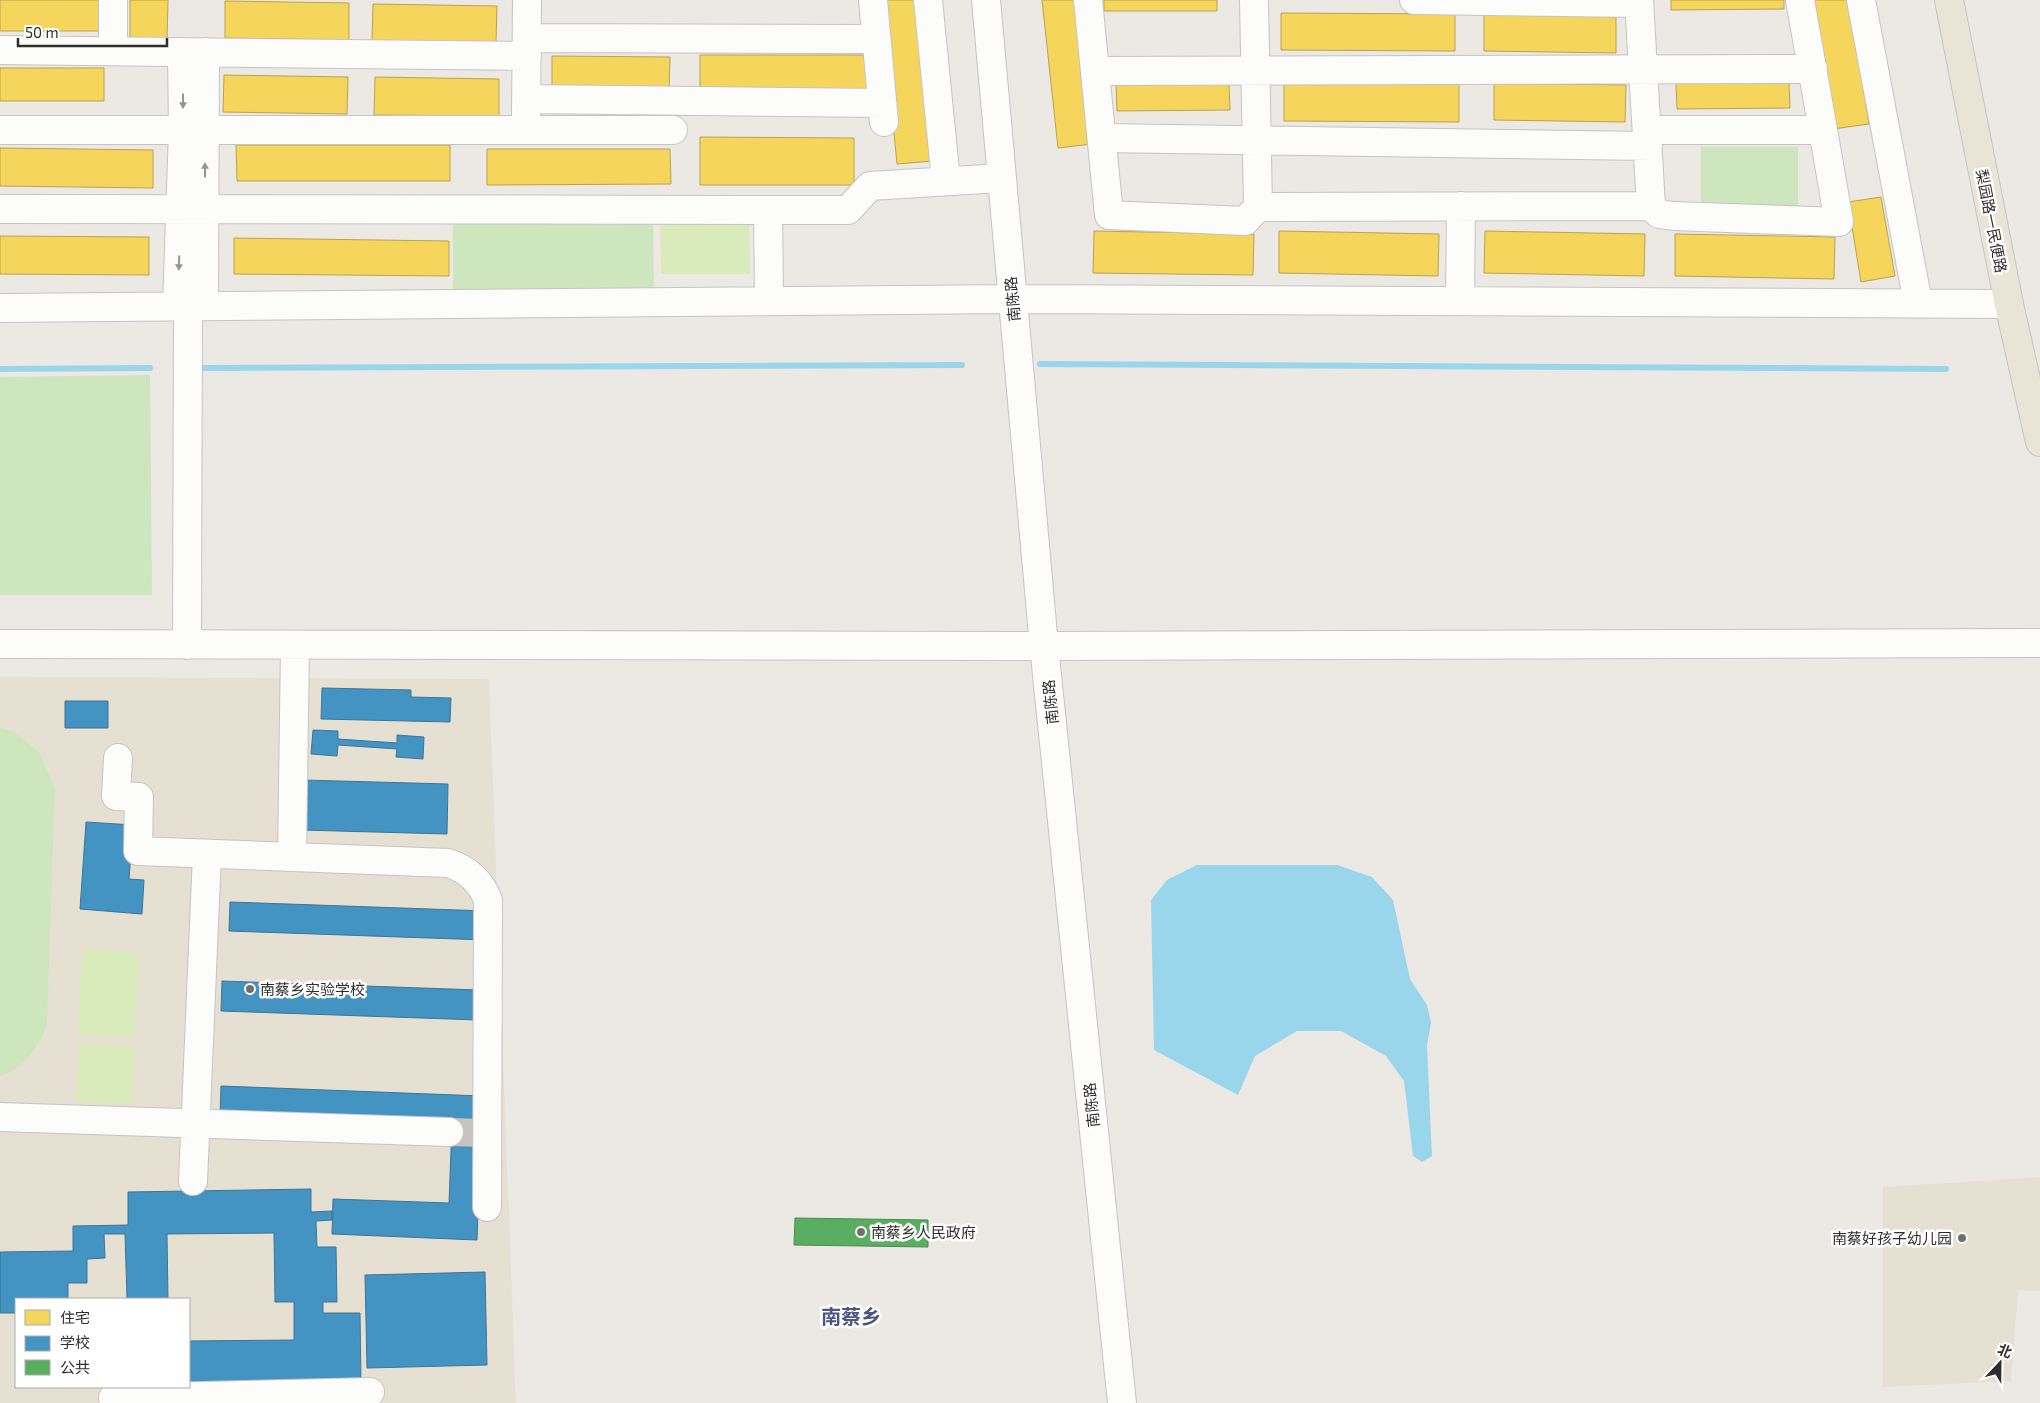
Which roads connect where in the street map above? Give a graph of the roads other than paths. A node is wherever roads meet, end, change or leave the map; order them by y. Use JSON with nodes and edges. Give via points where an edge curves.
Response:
{"nodes":[{"id":1,"x":113,"y":0,"type":"edge"},
{"id":2,"x":527,"y":0,"type":"edge"},
{"id":3,"x":872,"y":0,"type":"edge"},
{"id":4,"x":928,"y":0,"type":"edge"},
{"id":5,"x":986,"y":0,"type":"edge"},
{"id":6,"x":1088,"y":0,"type":"edge"},
{"id":7,"x":1254,"y":0,"type":"edge"},
{"id":8,"x":1414,"y":0,"type":"edge"},
{"id":9,"x":1800,"y":0,"type":"edge"},
{"id":10,"x":1862,"y":0,"type":"edge"},
{"id":11,"x":1949,"y":0,"type":"edge"},
{"id":12,"x":1639,"y":1,"type":"edge"},
{"id":13,"x":876,"y":39,"type":"junction"},
{"id":14,"x":527,"y":47,"type":"junction"},
{"id":15,"x":0,"y":50,"type":"edge"},
{"id":16,"x":113,"y":51,"type":"junction"},
{"id":17,"x":194,"y":52,"type":"junction"},
{"id":18,"x":1813,"y":69,"type":"junction"},
{"id":19,"x":1643,"y":70,"type":"junction"},
{"id":20,"x":1095,"y":71,"type":"junction"},
{"id":21,"x":1256,"y":71,"type":"junction"},
{"id":22,"x":526,"y":99,"type":"junction"},
{"id":23,"x":0,"y":130,"type":"edge"},
{"id":24,"x":194,"y":130,"type":"junction"},
{"id":25,"x":527,"y":130,"type":"junction"},
{"id":26,"x":673,"y":130,"type":"dead end"},
{"id":27,"x":1823,"y":130,"type":"junction"},
{"id":28,"x":1102,"y":138,"type":"junction"},
{"id":29,"x":1647,"y":138,"type":"junction"},
{"id":30,"x":1257,"y":141,"type":"junction"},
{"id":31,"x":1001,"y":178,"type":"junction"},
{"id":32,"x":946,"y":181,"type":"junction"},
{"id":33,"x":1460,"y":206,"type":"junction"},
{"id":34,"x":1651,"y":206,"type":"junction"},
{"id":35,"x":1258,"y":207,"type":"junction"},
{"id":36,"x":0,"y":209,"type":"edge"},
{"id":37,"x":192,"y":210,"type":"junction"},
{"id":38,"x":768,"y":210,"type":"junction"},
{"id":39,"x":1012,"y":298,"type":"junction"},
{"id":40,"x":769,"y":301,"type":"junction"},
{"id":41,"x":1460,"y":301,"type":"junction"},
{"id":42,"x":1918,"y":303,"type":"junction"},
{"id":43,"x":2009,"y":304,"type":"junction"},
{"id":44,"x":190,"y":306,"type":"junction"},
{"id":45,"x":0,"y":308,"type":"edge"},
{"id":46,"x":2040,"y":442,"type":"edge"},
{"id":47,"x":2040,"y":643,"type":"edge"},
{"id":48,"x":0,"y":644,"type":"edge"},
{"id":49,"x":187,"y":645,"type":"junction"},
{"id":50,"x":296,"y":645,"type":"junction"},
{"id":51,"x":1044,"y":646,"type":"junction"},
{"id":52,"x":118,"y":758,"type":"dead end"},
{"id":53,"x":207,"y":854,"type":"junction"},
{"id":54,"x":292,"y":857,"type":"junction"},
{"id":55,"x":0,"y":1117,"type":"edge"},
{"id":56,"x":195,"y":1124,"type":"junction"},
{"id":57,"x":449,"y":1132,"type":"tunnel mouth"},
{"id":58,"x":192,"y":1181,"type":"dead end"},
{"id":59,"x":487,"y":1208,"type":"dead end"},
{"id":60,"x":370,"y":1392,"type":"dead end"},
{"id":61,"x":113,"y":1398,"type":"dead end"},
{"id":62,"x":323,"y":1398,"type":"edge"},
{"id":63,"x":1122,"y":1403,"type":"edge"}],
"edges":[{"from":1,"to":16,"type":"street"},
{"from":2,"to":14,"type":"street"},
{"from":3,"to":13,"type":"street"},
{"from":4,"to":32,"type":"street"},
{"from":5,"to":31,"type":"street","name":"南陈路"},
{"from":6,"to":20,"type":"street"},
{"from":7,"to":21,"type":"street"},
{"from":8,"to":12,"type":"street"},
{"from":9,"to":18,"type":"street"},
{"from":10,"to":42,"type":"street"},
{"from":11,"to":43,"type":"main road","name":"梨园路一民便路"},
{"from":12,"to":19,"type":"street"},
{"from":13,"to":14,"type":"street"},
{"from":13,"to":22,"type":"street","via":[[883,113]]},
{"from":14,"to":17,"type":"street"},
{"from":14,"to":22,"type":"street"},
{"from":15,"to":16,"type":"street"},
{"from":16,"to":17,"type":"street"},
{"from":17,"to":24,"type":"street"},
{"from":18,"to":19,"type":"street"},
{"from":18,"to":27,"type":"street"},
{"from":19,"to":21,"type":"street"},
{"from":19,"to":29,"type":"street"},
{"from":20,"to":21,"type":"street"},
{"from":20,"to":28,"type":"street"},
{"from":21,"to":30,"type":"street"},
{"from":22,"to":25,"type":"street"},
{"from":23,"to":24,"type":"street"},
{"from":24,"to":25,"type":"street"},
{"from":24,"to":37,"type":"street"},
{"from":25,"to":26,"type":"street"},
{"from":27,"to":29,"type":"street"},
{"from":27,"to":34,"type":"street","via":[[1839,222],[1674,216],[1659,214]]},
{"from":28,"to":30,"type":"street"},
{"from":28,"to":35,"type":"street","via":[[1109,215],[1245,221]]},
{"from":29,"to":30,"type":"street"},
{"from":29,"to":34,"type":"street"},
{"from":30,"to":35,"type":"street"},
{"from":31,"to":32,"type":"street"},
{"from":31,"to":39,"type":"street","name":"南陈路"},
{"from":32,"to":38,"type":"street","via":[[870,186],[848,210]]},
{"from":33,"to":34,"type":"street"},
{"from":33,"to":35,"type":"street"},
{"from":33,"to":41,"type":"street"},
{"from":36,"to":37,"type":"street"},
{"from":37,"to":38,"type":"street"},
{"from":37,"to":44,"type":"street"},
{"from":38,"to":40,"type":"street"},
{"from":39,"to":40,"type":"street"},
{"from":39,"to":41,"type":"street"},
{"from":39,"to":51,"type":"street","name":"南陈路"},
{"from":40,"to":44,"type":"street"},
{"from":41,"to":42,"type":"street"},
{"from":42,"to":43,"type":"street"},
{"from":43,"to":46,"type":"main road","name":"梨园路一民便路"},
{"from":44,"to":45,"type":"street"},
{"from":44,"to":49,"type":"street"},
{"from":47,"to":51,"type":"street"},
{"from":48,"to":49,"type":"street"},
{"from":49,"to":50,"type":"street"},
{"from":50,"to":51,"type":"street"},
{"from":50,"to":54,"type":"street"},
{"from":51,"to":63,"type":"street","name":"南陈路"},
{"from":52,"to":53,"type":"street","via":[[116,796],[138,797],[138,851]]},
{"from":53,"to":54,"type":"street"},
{"from":53,"to":56,"type":"street"},
{"from":54,"to":59,"type":"street","via":[[448,863],[467,872],[484,890],[488,900],[484,1134]]},
{"from":55,"to":56,"type":"street"},
{"from":56,"to":57,"type":"street"},
{"from":56,"to":58,"type":"street"},
{"from":60,"to":62,"type":"street"},
{"from":61,"to":62,"type":"street"}]}
